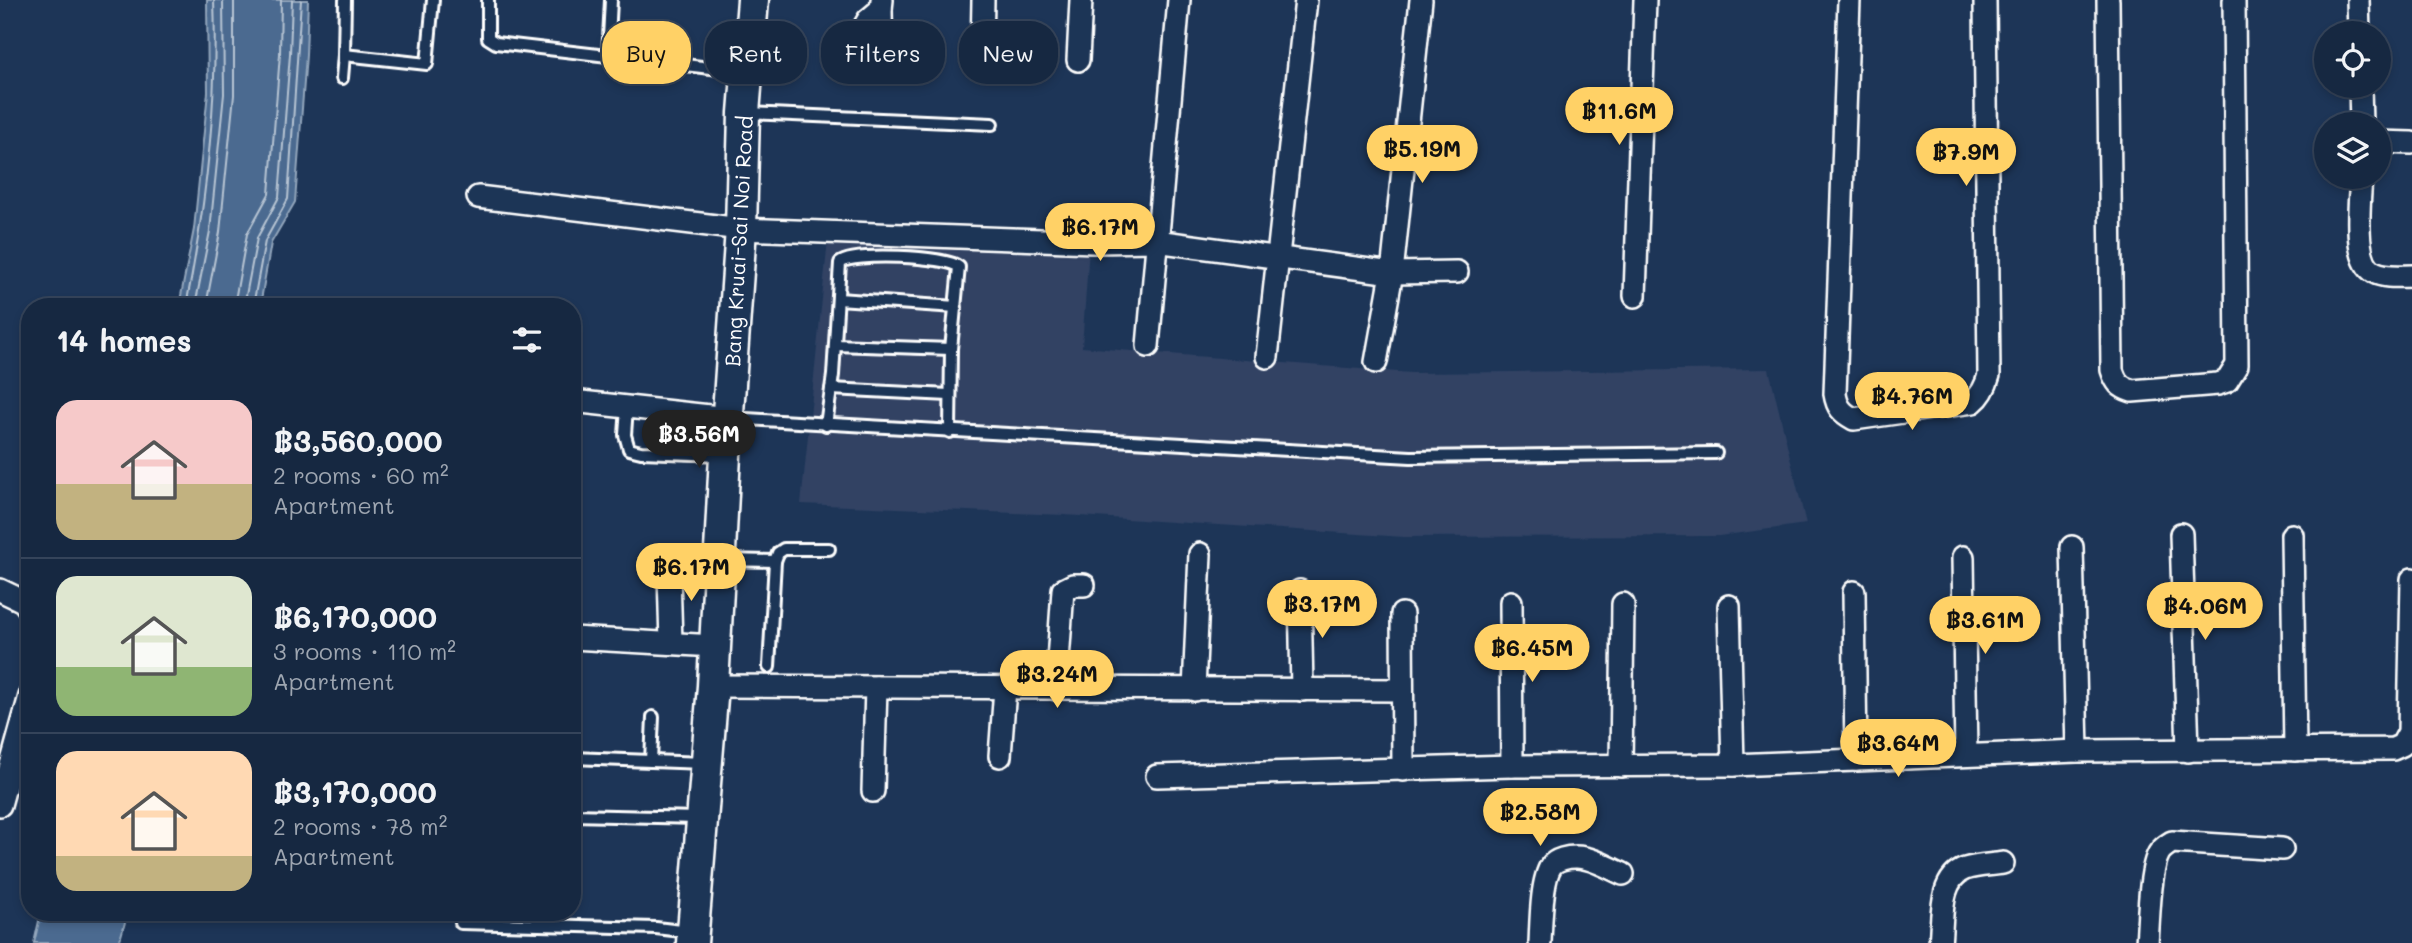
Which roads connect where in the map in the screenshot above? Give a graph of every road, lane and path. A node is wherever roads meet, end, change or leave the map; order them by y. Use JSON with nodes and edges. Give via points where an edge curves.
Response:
{"nodes":[{"id":1,"x":345,"y":0,"type":"edge"},
{"id":2,"x":433,"y":0,"type":"edge"},
{"id":3,"x":488,"y":0,"type":"edge"},
{"id":4,"x":611,"y":0,"type":"edge"},
{"id":5,"x":753,"y":0,"type":"edge"},
{"id":6,"x":984,"y":0,"type":"edge"},
{"id":7,"x":1081,"y":0,"type":"edge"},
{"id":8,"x":1179,"y":0,"type":"edge"},
{"id":9,"x":1306,"y":0,"type":"edge"},
{"id":10,"x":1421,"y":0,"type":"edge"},
{"id":11,"x":1646,"y":0,"type":"edge"},
{"id":12,"x":1849,"y":0,"type":"edge"},
{"id":13,"x":1985,"y":0,"type":"edge"},
{"id":14,"x":2108,"y":0,"type":"edge"},
{"id":15,"x":2234,"y":0,"type":"edge"},
{"id":16,"x":2358,"y":0,"type":"edge"},
{"id":17,"x":881,"y":4,"type":"edge"},
{"id":18,"x":610,"y":21,"type":"edge"},
{"id":19,"x":752,"y":21,"type":"edge"},
{"id":20,"x":867,"y":21,"type":"edge"},
{"id":21,"x":983,"y":21,"type":"edge"},
{"id":22,"x":2359,"y":21,"type":"edge"},
{"id":23,"x":344,"y":55,"type":"junction"},
{"id":24,"x":602,"y":56,"type":"edge"},
{"id":25,"x":1078,"y":60,"type":"dead end"},
{"id":26,"x":342,"y":78,"type":"dead end"},
{"id":27,"x":747,"y":84,"type":"edge"},
{"id":28,"x":744,"y":113,"type":"junction"},
{"id":29,"x":992,"y":124,"type":"dead end"},
{"id":30,"x":2391,"y":142,"type":"edge"},
{"id":31,"x":2412,"y":143,"type":"edge"},
{"id":32,"x":2361,"y":189,"type":"edge"},
{"id":33,"x":478,"y":197,"type":"dead end"},
{"id":34,"x":741,"y":229,"type":"junction"},
{"id":35,"x":1156,"y":242,"type":"junction"},
{"id":36,"x":1279,"y":260,"type":"junction"},
{"id":37,"x":1457,"y":272,"type":"dead end"},
{"id":38,"x":1392,"y":273,"type":"junction"},
{"id":39,"x":2412,"y":276,"type":"edge"},
{"id":40,"x":1636,"y":296,"type":"dead end"},
{"id":41,"x":838,"y":299,"type":"junction"},
{"id":42,"x":956,"y":307,"type":"junction"},
{"id":43,"x":835,"y":345,"type":"junction"},
{"id":44,"x":1148,"y":346,"type":"dead end"},
{"id":45,"x":951,"y":349,"type":"junction"},
{"id":46,"x":1267,"y":357,"type":"dead end"},
{"id":47,"x":1376,"y":362,"type":"dead end"},
{"id":48,"x":831,"y":388,"type":"junction"},
{"id":49,"x":949,"y":395,"type":"junction"},
{"id":50,"x":581,"y":402,"type":"edge"},
{"id":51,"x":627,"y":407,"type":"junction"},
{"id":52,"x":728,"y":418,"type":"junction"},
{"id":53,"x":826,"y":425,"type":"junction"},
{"id":54,"x":950,"y":432,"type":"junction"},
{"id":55,"x":1716,"y":453,"type":"dead end"},
{"id":56,"x":725,"y":455,"type":"junction"},
{"id":57,"x":2181,"y":534,"type":"dead end"},
{"id":58,"x":2292,"y":534,"type":"dead end"},
{"id":59,"x":2072,"y":547,"type":"dead end"},
{"id":60,"x":829,"y":549,"type":"dead end"},
{"id":61,"x":1200,"y":554,"type":"dead end"},
{"id":62,"x":1962,"y":557,"type":"dead end"},
{"id":63,"x":775,"y":561,"type":"junction"},
{"id":64,"x":719,"y":565,"type":"junction"},
{"id":65,"x":2412,"y":579,"type":"edge"},
{"id":66,"x":1084,"y":585,"type":"dead end"},
{"id":67,"x":0,"y":590,"type":"edge"},
{"id":68,"x":1300,"y":592,"type":"dead end"},
{"id":69,"x":1854,"y":592,"type":"dead end"},
{"id":70,"x":21,"y":600,"type":"edge"},
{"id":71,"x":1511,"y":603,"type":"dead end"},
{"id":72,"x":1623,"y":604,"type":"dead end"},
{"id":73,"x":1729,"y":606,"type":"dead end"},
{"id":74,"x":1402,"y":614,"type":"dead end"},
{"id":75,"x":581,"y":638,"type":"edge"},
{"id":76,"x":671,"y":643,"type":"junction"},
{"id":77,"x":715,"y":646,"type":"junction"},
{"id":78,"x":769,"y":667,"type":"dead end"},
{"id":79,"x":713,"y":686,"type":"junction"},
{"id":80,"x":876,"y":687,"type":"junction"},
{"id":81,"x":1006,"y":688,"type":"junction"},
{"id":82,"x":1056,"y":689,"type":"junction"},
{"id":83,"x":1194,"y":690,"type":"junction"},
{"id":84,"x":1302,"y":690,"type":"junction"},
{"id":85,"x":1402,"y":690,"type":"junction"},
{"id":86,"x":653,"y":717,"type":"dead end"},
{"id":87,"x":21,"y":728,"type":"edge"},
{"id":88,"x":2295,"y":750,"type":"junction"},
{"id":89,"x":2077,"y":751,"type":"junction"},
{"id":90,"x":2188,"y":751,"type":"junction"},
{"id":91,"x":1965,"y":755,"type":"junction"},
{"id":92,"x":1000,"y":756,"type":"dead end"},
{"id":93,"x":581,"y":758,"type":"edge"},
{"id":94,"x":1856,"y":760,"type":"junction"},
{"id":95,"x":651,"y":761,"type":"junction"},
{"id":96,"x":706,"y":763,"type":"junction"},
{"id":97,"x":1621,"y":765,"type":"junction"},
{"id":98,"x":1733,"y":765,"type":"junction"},
{"id":99,"x":1512,"y":766,"type":"junction"},
{"id":100,"x":1403,"y":770,"type":"junction"},
{"id":101,"x":1157,"y":776,"type":"dead end"},
{"id":102,"x":873,"y":791,"type":"dead end"},
{"id":103,"x":0,"y":804,"type":"edge"},
{"id":104,"x":581,"y":815,"type":"edge"},
{"id":105,"x":702,"y":818,"type":"junction"},
{"id":106,"x":2281,"y":849,"type":"dead end"},
{"id":107,"x":2003,"y":863,"type":"dead end"},
{"id":108,"x":1623,"y":874,"type":"dead end"},
{"id":109,"x":461,"y":923,"type":"dead end"},
{"id":110,"x":692,"y":937,"type":"edge"},
{"id":111,"x":1540,"y":943,"type":"edge"},
{"id":112,"x":1940,"y":943,"type":"edge"},
{"id":113,"x":2147,"y":943,"type":"edge"}],
"edges":[{"from":1,"to":23,"type":"lane"},
{"from":2,"to":23,"type":"lane","via":[[427,64]]},
{"from":3,"to":24,"type":"lane","via":[[488,38],[496,43]]},
{"from":4,"to":18,"type":"lane"},
{"from":5,"to":19,"type":"main road","name":"Bang Kruai-Sai Noi Road"},
{"from":6,"to":21,"type":"street"},
{"from":7,"to":25,"type":"street"},
{"from":8,"to":35,"type":"street"},
{"from":9,"to":36,"type":"street"},
{"from":10,"to":38,"type":"street"},
{"from":11,"to":40,"type":"street"},
{"from":12,"to":13,"type":"street","via":[[1835,394],[1838,407],[1854,419],[1973,402],[1987,383]]},
{"from":14,"to":15,"type":"street","via":[[2112,370],[2115,381],[2132,391],[2218,384],[2227,381],[2237,365]]},
{"from":16,"to":22,"type":"street"},
{"from":17,"to":20,"type":"street"},
{"from":23,"to":26,"type":"lane"},
{"from":27,"to":28,"type":"main road","name":"Bang Kruai-Sai Noi Road"},
{"from":28,"to":29,"type":"lane"},
{"from":28,"to":34,"type":"main road","name":"Bang Kruai-Sai Noi Road"},
{"from":30,"to":31,"type":"street"},
{"from":32,"to":39,"type":"street","via":[[2360,247],[2367,266],[2388,276]]},
{"from":33,"to":34,"type":"street"},
{"from":34,"to":35,"type":"street"},
{"from":34,"to":52,"type":"main road","name":"Bang Kruai-Sai Noi Road"},
{"from":35,"to":36,"type":"street"},
{"from":35,"to":44,"type":"street"},
{"from":36,"to":38,"type":"street"},
{"from":36,"to":46,"type":"street"},
{"from":37,"to":38,"type":"street"},
{"from":38,"to":47,"type":"street"},
{"from":41,"to":42,"type":"lane"},
{"from":41,"to":42,"type":"lane","via":[[843,259],[910,257],[958,265]]},
{"from":41,"to":43,"type":"lane"},
{"from":42,"to":45,"type":"lane"},
{"from":43,"to":45,"type":"lane"},
{"from":43,"to":48,"type":"lane"},
{"from":45,"to":49,"type":"lane"},
{"from":48,"to":49,"type":"lane"},
{"from":48,"to":53,"type":"lane"},
{"from":49,"to":54,"type":"lane"},
{"from":50,"to":51,"type":"street"},
{"from":51,"to":52,"type":"street"},
{"from":51,"to":56,"type":"lane","via":[[629,449]]},
{"from":52,"to":53,"type":"lane"},
{"from":52,"to":56,"type":"main road","name":"Bang Kruai-Sai Noi Road"},
{"from":53,"to":54,"type":"lane"},
{"from":54,"to":55,"type":"lane","via":[[1411,457]]},
{"from":56,"to":64,"type":"main road","name":"Bang Kruai-Sai Noi Road"},
{"from":57,"to":90,"type":"street"},
{"from":58,"to":88,"type":"street"},
{"from":59,"to":89,"type":"street"},
{"from":60,"to":63,"type":"lane","via":[[784,549]]},
{"from":61,"to":83,"type":"street"},
{"from":62,"to":91,"type":"street"},
{"from":63,"to":64,"type":"lane"},
{"from":63,"to":78,"type":"lane"},
{"from":64,"to":76,"type":"street","via":[[669,574]]},
{"from":64,"to":77,"type":"main road","name":"Bang Kruai-Sai Noi Road"},
{"from":65,"to":88,"type":"street","via":[[2409,732],[2402,745],[2393,749]]},
{"from":66,"to":82,"type":"street","via":[[1063,590]]},
{"from":67,"to":70,"type":"street"},
{"from":68,"to":84,"type":"street"},
{"from":69,"to":94,"type":"street"},
{"from":71,"to":99,"type":"street"},
{"from":72,"to":97,"type":"street"},
{"from":73,"to":98,"type":"street"},
{"from":74,"to":85,"type":"street"},
{"from":75,"to":76,"type":"street"},
{"from":76,"to":77,"type":"street"},
{"from":77,"to":79,"type":"main road","name":"Bang Kruai-Sai Noi Road"},
{"from":79,"to":80,"type":"street"},
{"from":79,"to":96,"type":"main road","name":"Bang Kruai-Sai Noi Road"},
{"from":80,"to":81,"type":"street"},
{"from":80,"to":102,"type":"street"},
{"from":81,"to":82,"type":"street"},
{"from":81,"to":92,"type":"street"},
{"from":82,"to":83,"type":"street"},
{"from":83,"to":84,"type":"street"},
{"from":84,"to":85,"type":"street"},
{"from":85,"to":100,"type":"street"},
{"from":86,"to":95,"type":"lane"},
{"from":87,"to":103,"type":"street"},
{"from":88,"to":90,"type":"street"},
{"from":89,"to":90,"type":"street"},
{"from":89,"to":91,"type":"street"},
{"from":91,"to":94,"type":"street"},
{"from":93,"to":95,"type":"lane"},
{"from":94,"to":98,"type":"street"},
{"from":95,"to":96,"type":"lane"},
{"from":96,"to":105,"type":"main road","name":"Bang Kruai-Sai Noi Road"},
{"from":97,"to":98,"type":"street"},
{"from":97,"to":99,"type":"street"},
{"from":99,"to":100,"type":"street"},
{"from":100,"to":101,"type":"street"},
{"from":104,"to":105,"type":"lane"},
{"from":105,"to":110,"type":"main road","name":"Bang Kruai-Sai Noi Road"},
{"from":106,"to":113,"type":"street","via":[[2172,842],[2162,849],[2154,870]]},
{"from":107,"to":112,"type":"street","via":[[1966,869],[1949,880]]},
{"from":108,"to":111,"type":"street","via":[[1591,860],[1558,860],[1546,881]]},
{"from":109,"to":110,"type":"lane","via":[[656,928]]}]}
